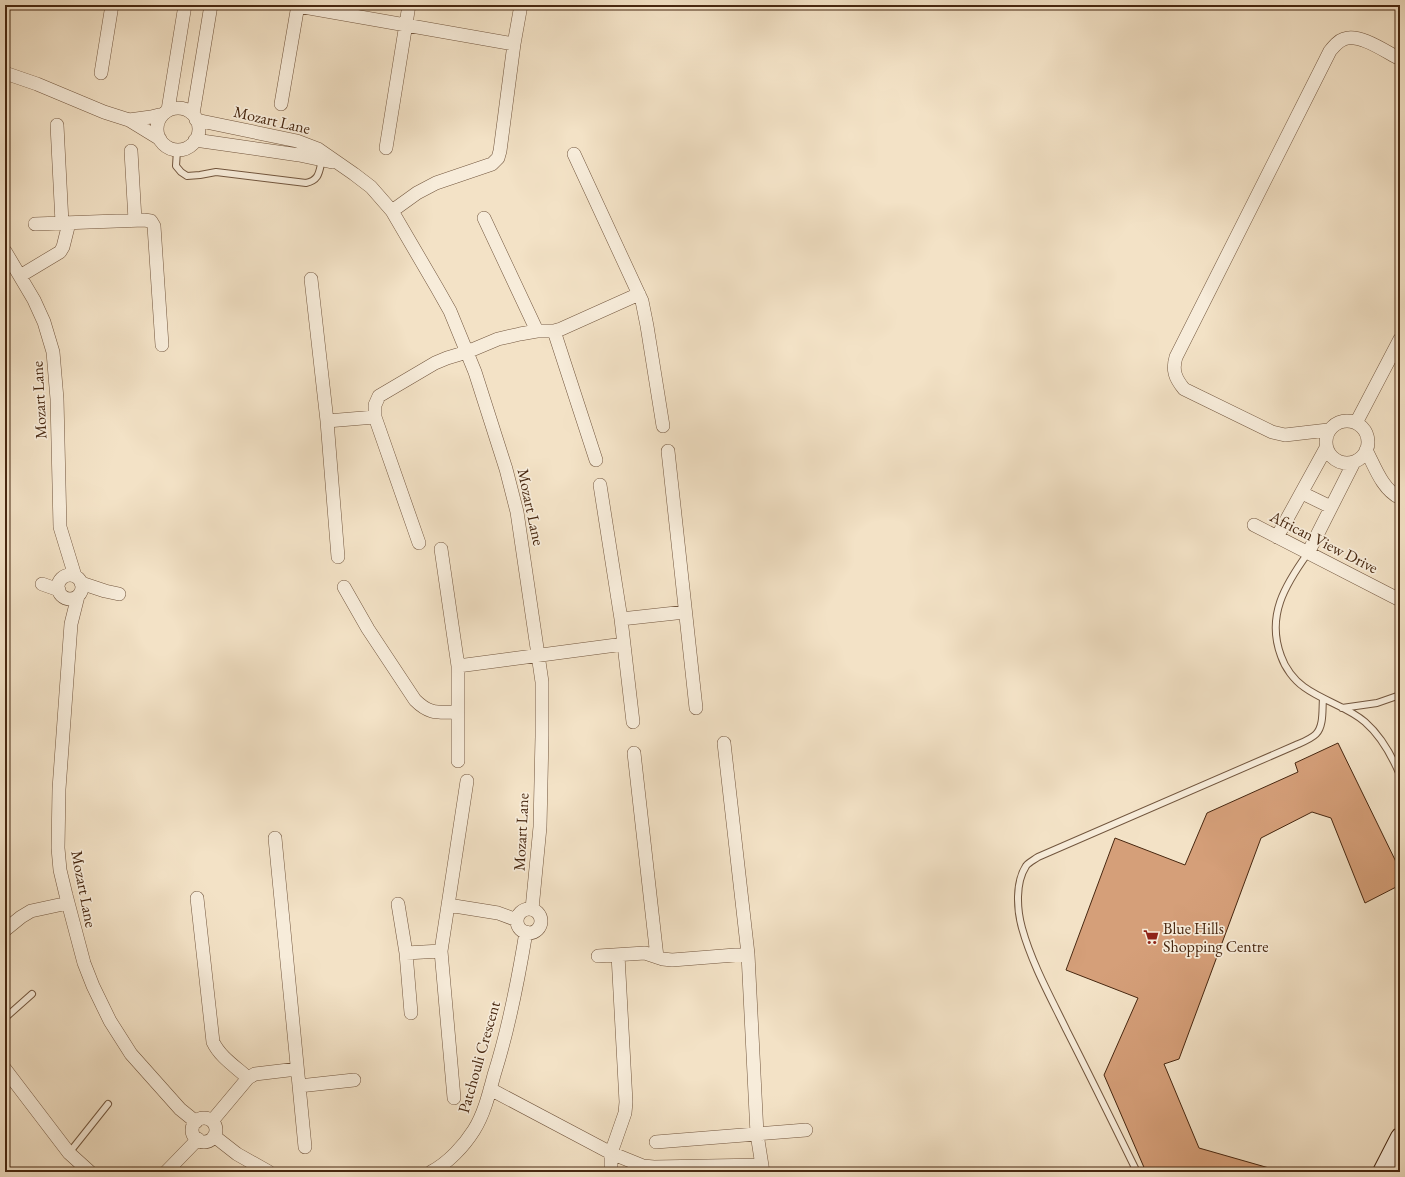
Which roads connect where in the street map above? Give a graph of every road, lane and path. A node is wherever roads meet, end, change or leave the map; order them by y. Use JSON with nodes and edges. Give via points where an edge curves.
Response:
{"nodes":[{"id":1,"x":112,"y":5,"type":"edge"},
{"id":2,"x":185,"y":5,"type":"edge"},
{"id":3,"x":211,"y":5,"type":"edge"},
{"id":4,"x":409,"y":5,"type":"edge"},
{"id":5,"x":521,"y":5,"type":"edge"},
{"id":6,"x":298,"y":6,"type":"edge"},
{"id":7,"x":406,"y":25,"type":"junction"},
{"id":8,"x":514,"y":44,"type":"junction"},
{"id":9,"x":1400,"y":59,"type":"edge"},
{"id":10,"x":5,"y":73,"type":"edge"},
{"id":11,"x":101,"y":73,"type":"dead end"},
{"id":12,"x":281,"y":104,"type":"dead end"},
{"id":13,"x":165,"y":112,"type":"junction"},
{"id":14,"x":194,"y":117,"type":"junction"},
{"id":15,"x":129,"y":120,"type":"junction"},
{"id":16,"x":57,"y":124,"type":"dead end"},
{"id":17,"x":160,"y":140,"type":"junction"},
{"id":18,"x":195,"y":140,"type":"junction"},
{"id":19,"x":386,"y":148,"type":"dead end"},
{"id":20,"x":177,"y":150,"type":"junction"},
{"id":21,"x":131,"y":151,"type":"dead end"},
{"id":22,"x":574,"y":154,"type":"dead end"},
{"id":23,"x":322,"y":160,"type":"junction"},
{"id":24,"x":336,"y":162,"type":"junction"},
{"id":25,"x":392,"y":211,"type":"junction"},
{"id":26,"x":484,"y":218,"type":"dead end"},
{"id":27,"x":134,"y":220,"type":"junction"},
{"id":28,"x":65,"y":223,"type":"junction"},
{"id":29,"x":34,"y":224,"type":"dead end"},
{"id":30,"x":5,"y":252,"type":"edge"},
{"id":31,"x":20,"y":276,"type":"junction"},
{"id":32,"x":311,"y":279,"type":"dead end"},
{"id":33,"x":639,"y":294,"type":"junction"},
{"id":34,"x":537,"y":331,"type":"junction"},
{"id":35,"x":554,"y":331,"type":"junction"},
{"id":36,"x":1400,"y":339,"type":"edge"},
{"id":37,"x":162,"y":345,"type":"dead end"},
{"id":38,"x":467,"y":352,"type":"junction"},
{"id":39,"x":375,"y":417,"type":"junction"},
{"id":40,"x":327,"y":421,"type":"junction"},
{"id":41,"x":1356,"y":423,"type":"junction"},
{"id":42,"x":663,"y":426,"type":"dead end"},
{"id":43,"x":1328,"y":430,"type":"junction"},
{"id":44,"x":1326,"y":448,"type":"junction"},
{"id":45,"x":1366,"y":450,"type":"junction"},
{"id":46,"x":668,"y":451,"type":"dead end"},
{"id":47,"x":596,"y":460,"type":"dead end"},
{"id":48,"x":1354,"y":462,"type":"junction"},
{"id":49,"x":600,"y":485,"type":"dead end"},
{"id":50,"x":1302,"y":493,"type":"junction"},
{"id":51,"x":1400,"y":498,"type":"edge"},
{"id":52,"x":1331,"y":507,"type":"junction"},
{"id":53,"x":1254,"y":525,"type":"dead end"},
{"id":54,"x":1277,"y":537,"type":"junction"},
{"id":55,"x":419,"y":543,"type":"dead end"},
{"id":56,"x":441,"y":549,"type":"dead end"},
{"id":57,"x":1308,"y":553,"type":"junction"},
{"id":58,"x":338,"y":557,"type":"dead end"},
{"id":59,"x":43,"y":584,"type":"dead end"},
{"id":60,"x":70,"y":586,"type":"junction"},
{"id":61,"x":344,"y":587,"type":"dead end"},
{"id":62,"x":119,"y":594,"type":"dead end"},
{"id":63,"x":1400,"y":600,"type":"edge"},
{"id":64,"x":685,"y":612,"type":"junction"},
{"id":65,"x":621,"y":619,"type":"junction"},
{"id":66,"x":71,"y":624,"type":"junction"},
{"id":67,"x":624,"y":644,"type":"junction"},
{"id":68,"x":538,"y":656,"type":"junction"},
{"id":69,"x":458,"y":666,"type":"junction"},
{"id":70,"x":1400,"y":695,"type":"edge"},
{"id":71,"x":1323,"y":699,"type":"junction"},
{"id":72,"x":696,"y":708,"type":"dead end"},
{"id":73,"x":1342,"y":708,"type":"junction"},
{"id":74,"x":458,"y":712,"type":"junction"},
{"id":75,"x":633,"y":722,"type":"dead end"},
{"id":76,"x":724,"y":743,"type":"dead end"},
{"id":77,"x":634,"y":753,"type":"dead end"},
{"id":78,"x":458,"y":761,"type":"dead end"},
{"id":79,"x":1400,"y":775,"type":"edge"},
{"id":80,"x":467,"y":781,"type":"dead end"},
{"id":81,"x":276,"y":838,"type":"dead end"},
{"id":82,"x":197,"y":898,"type":"dead end"},
{"id":83,"x":68,"y":903,"type":"junction"},
{"id":84,"x":398,"y":904,"type":"dead end"},
{"id":85,"x":448,"y":905,"type":"junction"},
{"id":86,"x":532,"y":909,"type":"junction"},
{"id":87,"x":517,"y":920,"type":"junction"},
{"id":88,"x":5,"y":930,"type":"edge"},
{"id":89,"x":526,"y":932,"type":"junction"},
{"id":90,"x":442,"y":951,"type":"junction"},
{"id":91,"x":406,"y":953,"type":"junction"},
{"id":92,"x":748,"y":954,"type":"junction"},
{"id":93,"x":618,"y":955,"type":"junction"},
{"id":94,"x":598,"y":956,"type":"dead end"},
{"id":95,"x":657,"y":957,"type":"junction"},
{"id":96,"x":32,"y":994,"type":"dead end"},
{"id":97,"x":411,"y":1013,"type":"dead end"},
{"id":98,"x":5,"y":1018,"type":"edge"},
{"id":99,"x":5,"y":1069,"type":"edge"},
{"id":100,"x":297,"y":1069,"type":"junction"},
{"id":101,"x":248,"y":1078,"type":"junction"},
{"id":102,"x":354,"y":1080,"type":"dead end"},
{"id":103,"x":299,"y":1086,"type":"junction"},
{"id":104,"x":490,"y":1089,"type":"junction"},
{"id":105,"x":454,"y":1098,"type":"dead end"},
{"id":106,"x":108,"y":1104,"type":"dead end"},
{"id":107,"x":212,"y":1121,"type":"junction"},
{"id":108,"x":196,"y":1122,"type":"junction"},
{"id":109,"x":806,"y":1130,"type":"dead end"},
{"id":110,"x":757,"y":1134,"type":"junction"},
{"id":111,"x":214,"y":1136,"type":"junction"},
{"id":112,"x":1400,"y":1137,"type":"edge"},
{"id":113,"x":198,"y":1139,"type":"junction"},
{"id":114,"x":656,"y":1142,"type":"dead end"},
{"id":115,"x":305,"y":1147,"type":"dead end"},
{"id":116,"x":69,"y":1153,"type":"junction"},
{"id":117,"x":611,"y":1153,"type":"junction"},
{"id":118,"x":762,"y":1168,"type":"edge"},
{"id":119,"x":90,"y":1172,"type":"edge"},
{"id":120,"x":166,"y":1172,"type":"edge"},
{"id":121,"x":268,"y":1172,"type":"edge"},
{"id":122,"x":430,"y":1172,"type":"edge"},
{"id":123,"x":611,"y":1172,"type":"edge"},
{"id":124,"x":1138,"y":1172,"type":"edge"},
{"id":125,"x":1382,"y":1172,"type":"edge"}],
"edges":[{"from":1,"to":11,"type":"street"},
{"from":2,"to":13,"type":"street"},
{"from":3,"to":14,"type":"street"},
{"from":4,"to":7,"type":"street"},
{"from":5,"to":8,"type":"street"},
{"from":6,"to":7,"type":"street"},
{"from":6,"to":12,"type":"street"},
{"from":7,"to":8,"type":"street"},
{"from":7,"to":19,"type":"street"},
{"from":8,"to":25,"type":"street","via":[[500,151],[495,162],[485,168],[436,183]]},
{"from":9,"to":43,"type":"street","via":[[1356,38],[1339,42],[1330,51],[1173,366],[1176,378],[1184,389],[1272,432],[1284,435]]},
{"from":10,"to":15,"type":"street"},
{"from":13,"to":14,"type":"street","via":[[181,108]]},
{"from":13,"to":15,"type":"street"},
{"from":13,"to":17,"type":"street","via":[[157,126]]},
{"from":14,"to":18,"type":"street","via":[[198,127]]},
{"from":14,"to":24,"type":"street","name":"Mozart Lane","via":[[298,141],[318,149]]},
{"from":15,"to":17,"type":"street"},
{"from":16,"to":28,"type":"street"},
{"from":17,"to":20,"type":"street","via":[[164,145]]},
{"from":18,"to":20,"type":"street"},
{"from":18,"to":23,"type":"street","name":"Mozart Lane"},
{"from":20,"to":23,"type":"lane","via":[[176,166],[187,176],[216,172],[306,183],[313,182],[317,177]]},
{"from":21,"to":27,"type":"street"},
{"from":22,"to":33,"type":"street"},
{"from":23,"to":24,"type":"street","name":"Mozart Lane"},
{"from":24,"to":25,"type":"street","name":"Mozart Lane","via":[[371,187]]},
{"from":25,"to":38,"type":"street","name":"Mozart Lane","via":[[444,299]]},
{"from":26,"to":34,"type":"street"},
{"from":27,"to":28,"type":"street"},
{"from":27,"to":37,"type":"street","via":[[151,221],[154,226]]},
{"from":28,"to":29,"type":"street"},
{"from":28,"to":31,"type":"street","via":[[63,247],[60,252]]},
{"from":30,"to":31,"type":"street","name":"Mozart Lane"},
{"from":31,"to":60,"type":"street","name":"Mozart Lane","via":[[39,310],[53,352],[57,399],[60,528],[70,557]]},
{"from":32,"to":40,"type":"street"},
{"from":33,"to":35,"type":"street"},
{"from":33,"to":42,"type":"street","via":[[647,326]]},
{"from":34,"to":35,"type":"street"},
{"from":34,"to":38,"type":"street","via":[[505,337]]},
{"from":35,"to":47,"type":"street"},
{"from":36,"to":41,"type":"street"},
{"from":38,"to":39,"type":"street","via":[[435,363],[382,393],[374,405]]},
{"from":38,"to":68,"type":"street","name":"Mozart Lane","via":[[506,469],[517,512]]},
{"from":39,"to":40,"type":"street"},
{"from":39,"to":55,"type":"street"},
{"from":40,"to":58,"type":"street"},
{"from":41,"to":43,"type":"street","via":[[1339,421]]},
{"from":41,"to":45,"type":"street","via":[[1367,436]]},
{"from":43,"to":44,"type":"street"},
{"from":44,"to":48,"type":"street","via":[[1337,461]]},
{"from":44,"to":50,"type":"street"},
{"from":45,"to":48,"type":"street","via":[[1363,456]]},
{"from":45,"to":51,"type":"street","via":[[1386,487]]},
{"from":46,"to":64,"type":"street"},
{"from":48,"to":52,"type":"street"},
{"from":49,"to":65,"type":"street"},
{"from":50,"to":52,"type":"street"},
{"from":50,"to":54,"type":"street"},
{"from":52,"to":57,"type":"street"},
{"from":53,"to":54,"type":"street","name":"African View Drive"},
{"from":54,"to":57,"type":"street","name":"African View Drive"},
{"from":56,"to":69,"type":"street"},
{"from":57,"to":63,"type":"street","name":"African View Drive"},
{"from":57,"to":71,"type":"lane","via":[[1292,576],[1279,604],[1276,637],[1282,659],[1290,673],[1303,687]]},
{"from":59,"to":60,"type":"street"},
{"from":60,"to":62,"type":"street"},
{"from":60,"to":66,"type":"street"},
{"from":60,"to":66,"type":"street"},
{"from":61,"to":74,"type":"street","via":[[368,629],[415,700],[428,710]]},
{"from":64,"to":65,"type":"street"},
{"from":64,"to":72,"type":"street"},
{"from":65,"to":67,"type":"street"},
{"from":66,"to":83,"type":"street","name":"Mozart Lane","via":[[58,832],[60,870]]},
{"from":67,"to":68,"type":"street"},
{"from":67,"to":75,"type":"street"},
{"from":68,"to":69,"type":"street"},
{"from":68,"to":86,"type":"street","name":"Mozart Lane","via":[[542,700],[540,819]]},
{"from":69,"to":74,"type":"street"},
{"from":70,"to":73,"type":"lane","via":[[1377,703]]},
{"from":71,"to":73,"type":"lane"},
{"from":71,"to":124,"type":"lane","via":[[1320,726],[1316,734],[1310,738],[1038,857],[1026,866],[1018,898],[1022,928],[1048,991]]},
{"from":73,"to":79,"type":"lane","via":[[1364,721],[1377,735]]},
{"from":74,"to":78,"type":"street"},
{"from":76,"to":92,"type":"street"},
{"from":77,"to":95,"type":"street"},
{"from":80,"to":85,"type":"street"},
{"from":81,"to":100,"type":"street"},
{"from":82,"to":101,"type":"street","via":[[213,1042],[216,1049]]},
{"from":83,"to":88,"type":"street","via":[[31,911]]},
{"from":83,"to":108,"type":"street","name":"Mozart Lane","via":[[84,963],[110,1021],[131,1054],[180,1109]]},
{"from":84,"to":91,"type":"street"},
{"from":85,"to":87,"type":"street","via":[[498,913]]},
{"from":85,"to":90,"type":"street"},
{"from":86,"to":87,"type":"street","via":[[523,910]]},
{"from":86,"to":89,"type":"street","via":[[539,915],[541,922],[537,929]]},
{"from":87,"to":89,"type":"street","via":[[519,927]]},
{"from":89,"to":104,"type":"street","name":"Patchouli Crescent","via":[[506,1036]]},
{"from":90,"to":91,"type":"street"},
{"from":90,"to":105,"type":"street"},
{"from":91,"to":97,"type":"street"},
{"from":92,"to":95,"type":"street","via":[[672,960]]},
{"from":92,"to":110,"type":"street"},
{"from":93,"to":94,"type":"street"},
{"from":93,"to":95,"type":"street","via":[[641,952]]},
{"from":93,"to":117,"type":"street","via":[[626,1102],[625,1113]]},
{"from":96,"to":98,"type":"lane"},
{"from":99,"to":116,"type":"street"},
{"from":100,"to":101,"type":"street","via":[[255,1074]]},
{"from":100,"to":103,"type":"street"},
{"from":101,"to":107,"type":"street"},
{"from":102,"to":103,"type":"street"},
{"from":103,"to":115,"type":"street"},
{"from":104,"to":117,"type":"street"},
{"from":104,"to":122,"type":"street","name":"Patchouli Crescent","via":[[479,1122],[468,1139],[448,1160]]},
{"from":106,"to":116,"type":"lane"},
{"from":107,"to":108,"type":"street","via":[[204,1118]]},
{"from":107,"to":111,"type":"street","via":[[216,1127]]},
{"from":108,"to":113,"type":"street","via":[[193,1133]]},
{"from":109,"to":110,"type":"street"},
{"from":110,"to":114,"type":"street"},
{"from":110,"to":118,"type":"street"},
{"from":111,"to":113,"type":"street","via":[[205,1142]]},
{"from":111,"to":121,"type":"street","via":[[237,1154]]},
{"from":112,"to":125,"type":"main road"},
{"from":113,"to":120,"type":"street"},
{"from":116,"to":119,"type":"street"},
{"from":117,"to":118,"type":"street","via":[[643,1166]]},
{"from":117,"to":123,"type":"street"}]}
